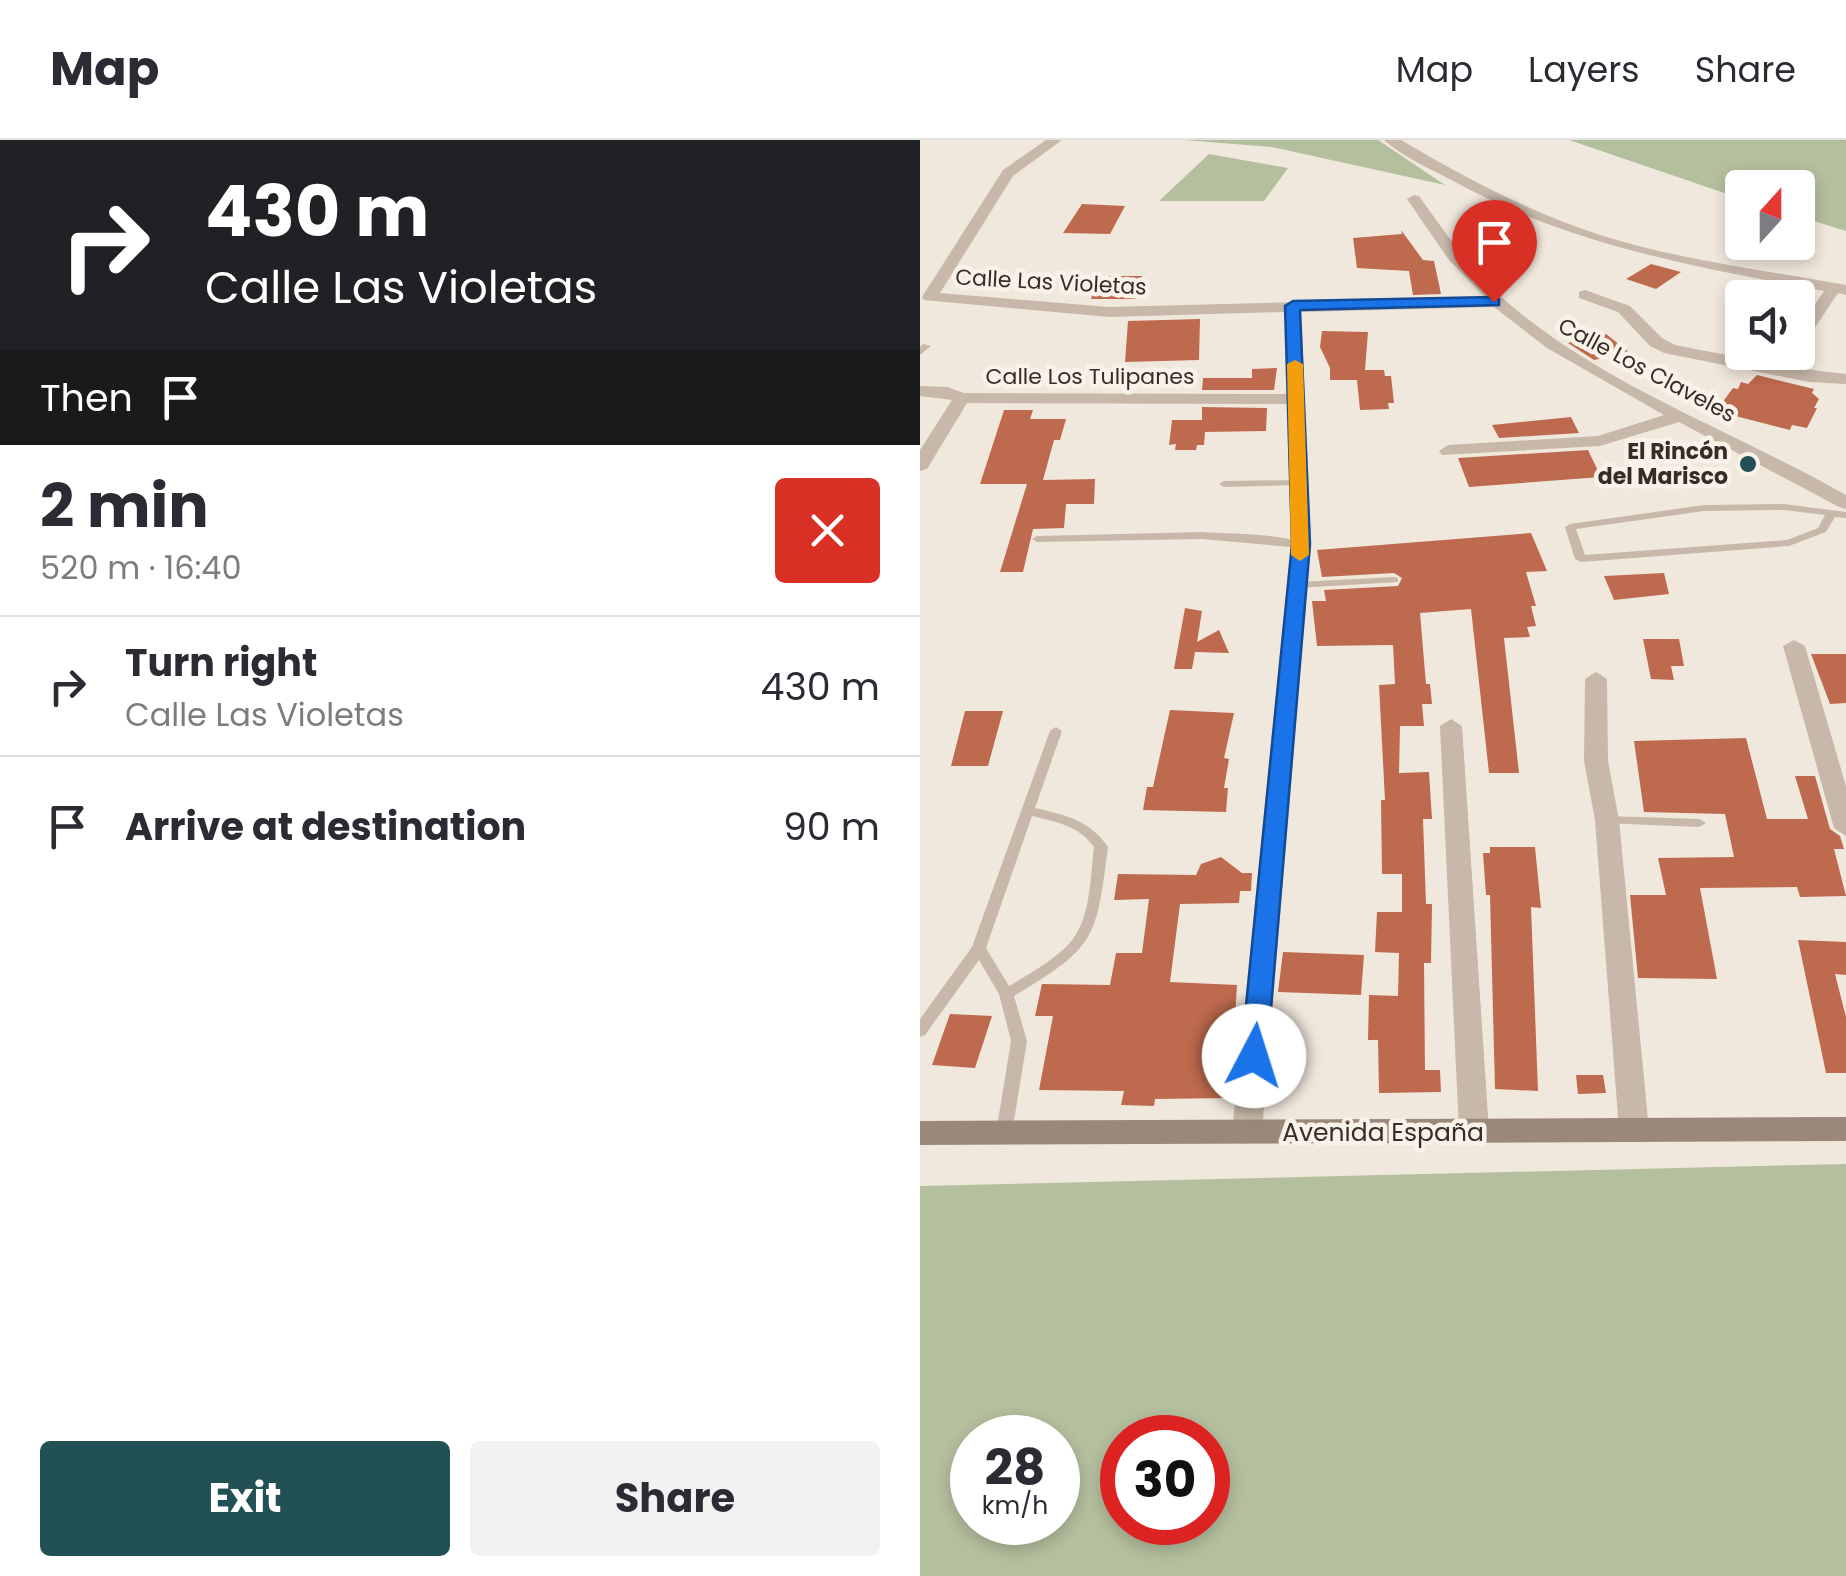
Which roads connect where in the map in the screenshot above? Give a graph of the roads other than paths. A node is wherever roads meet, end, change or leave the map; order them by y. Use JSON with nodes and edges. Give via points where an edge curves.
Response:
{"nodes":[{"id":1,"x":1056,"y":140,"type":"edge"},
{"id":2,"x":1392,"y":140,"type":"edge"},
{"id":3,"x":1414,"y":199,"type":"dead end"},
{"id":4,"x":1840,"y":289,"type":"edge"},
{"id":5,"x":1585,"y":295,"type":"dead end"},
{"id":6,"x":1494,"y":302,"type":"junction"},
{"id":7,"x":1293,"y":306,"type":"junction"},
{"id":8,"x":1815,"y":319,"type":"edge"},
{"id":9,"x":1725,"y":360,"type":"edge"},
{"id":10,"x":1776,"y":370,"type":"edge"},
{"id":11,"x":1846,"y":379,"type":"edge"},
{"id":12,"x":920,"y":391,"type":"edge"},
{"id":13,"x":962,"y":398,"type":"junction"},
{"id":14,"x":1296,"y":399,"type":"junction"},
{"id":15,"x":1681,"y":415,"type":"junction"},
{"id":16,"x":1448,"y":451,"type":"dead end"},
{"id":17,"x":920,"y":465,"type":"edge"},
{"id":18,"x":1299,"y":483,"type":"junction"},
{"id":19,"x":1224,"y":484,"type":"dead end"},
{"id":20,"x":1846,"y":486,"type":"edge"},
{"id":21,"x":1822,"y":488,"type":"junction"},
{"id":22,"x":1839,"y":508,"type":"edge"},
{"id":23,"x":1846,"y":515,"type":"edge"},
{"id":24,"x":1037,"y":539,"type":"dead end"},
{"id":25,"x":1301,"y":544,"type":"junction"},
{"id":26,"x":1394,"y":580,"type":"dead end"},
{"id":27,"x":1298,"y":586,"type":"junction"},
{"id":28,"x":1794,"y":646,"type":"dead end"},
{"id":29,"x":1596,"y":679,"type":"dead end"},
{"id":30,"x":1451,"y":726,"type":"dead end"},
{"id":31,"x":1056,"y":731,"type":"dead end"},
{"id":32,"x":1028,"y":810,"type":"junction"},
{"id":33,"x":1607,"y":820,"type":"junction"},
{"id":34,"x":1699,"y":823,"type":"dead end"},
{"id":35,"x":1846,"y":828,"type":"edge"},
{"id":36,"x":979,"y":948,"type":"junction"},
{"id":37,"x":1006,"y":994,"type":"junction"},
{"id":38,"x":920,"y":1032,"type":"edge"},
{"id":39,"x":1846,"y":1129,"type":"edge"},
{"id":40,"x":1634,"y":1130,"type":"junction"},
{"id":41,"x":1248,"y":1132,"type":"junction"},
{"id":42,"x":1474,"y":1132,"type":"junction"},
{"id":43,"x":1004,"y":1133,"type":"junction"},
{"id":44,"x":920,"y":1134,"type":"edge"}],
"edges":[{"from":1,"to":7,"type":"street","name":"Calle Las Violetas","via":[[1008,173],[930,297],[1108,312]]},
{"from":2,"to":4,"type":"street","via":[[1478,192],[1563,228]]},
{"from":3,"to":6,"type":"street","name":"Calle Los Claveles","via":[[1438,242]]},
{"from":4,"to":8,"type":"street"},
{"from":5,"to":9,"type":"street","via":[[1624,309],[1670,349]]},
{"from":6,"to":7,"type":"street","name":"Calle Las Violetas"},
{"from":6,"to":15,"type":"street","name":"Calle Los Claveles","via":[[1557,352]]},
{"from":7,"to":14,"type":"street"},
{"from":10,"to":11,"type":"street"},
{"from":12,"to":13,"type":"street"},
{"from":13,"to":14,"type":"street","name":"Calle Los Tulipanes"},
{"from":13,"to":17,"type":"street","name":"Calle Los Tulipanes"},
{"from":14,"to":18,"type":"street"},
{"from":15,"to":16,"type":"street","via":[[1600,441]]},
{"from":15,"to":21,"type":"street","name":"Calle Los Claveles"},
{"from":18,"to":19,"type":"lane"},
{"from":18,"to":25,"type":"street"},
{"from":20,"to":21,"type":"street"},
{"from":21,"to":22,"type":"street","name":"Calle Los Claveles"},
{"from":22,"to":22,"type":"lane","via":[[1704,508],[1570,527],[1581,559],[1789,544],[1822,530]]},
{"from":22,"to":23,"type":"lane"},
{"from":24,"to":25,"type":"lane","via":[[1180,533]]},
{"from":25,"to":27,"type":"street"},
{"from":26,"to":27,"type":"lane"},
{"from":27,"to":41,"type":"street"},
{"from":28,"to":35,"type":"street"},
{"from":29,"to":33,"type":"street","via":[[1596,761]]},
{"from":30,"to":42,"type":"street"},
{"from":31,"to":32,"type":"lane"},
{"from":32,"to":36,"type":"lane"},
{"from":32,"to":37,"type":"lane","via":[[1076,823],[1095,836],[1100,847],[1091,926],[1063,960]]},
{"from":33,"to":34,"type":"lane"},
{"from":33,"to":40,"type":"street"},
{"from":36,"to":37,"type":"lane"},
{"from":36,"to":38,"type":"lane"},
{"from":37,"to":43,"type":"lane","via":[[1019,1041]]},
{"from":39,"to":40,"type":"street","name":"Avenida España"},
{"from":40,"to":42,"type":"street","name":"Avenida España"},
{"from":41,"to":42,"type":"street","name":"Avenida España"},
{"from":41,"to":43,"type":"street","name":"Avenida España"},
{"from":43,"to":44,"type":"street","name":"Avenida España"}]}
